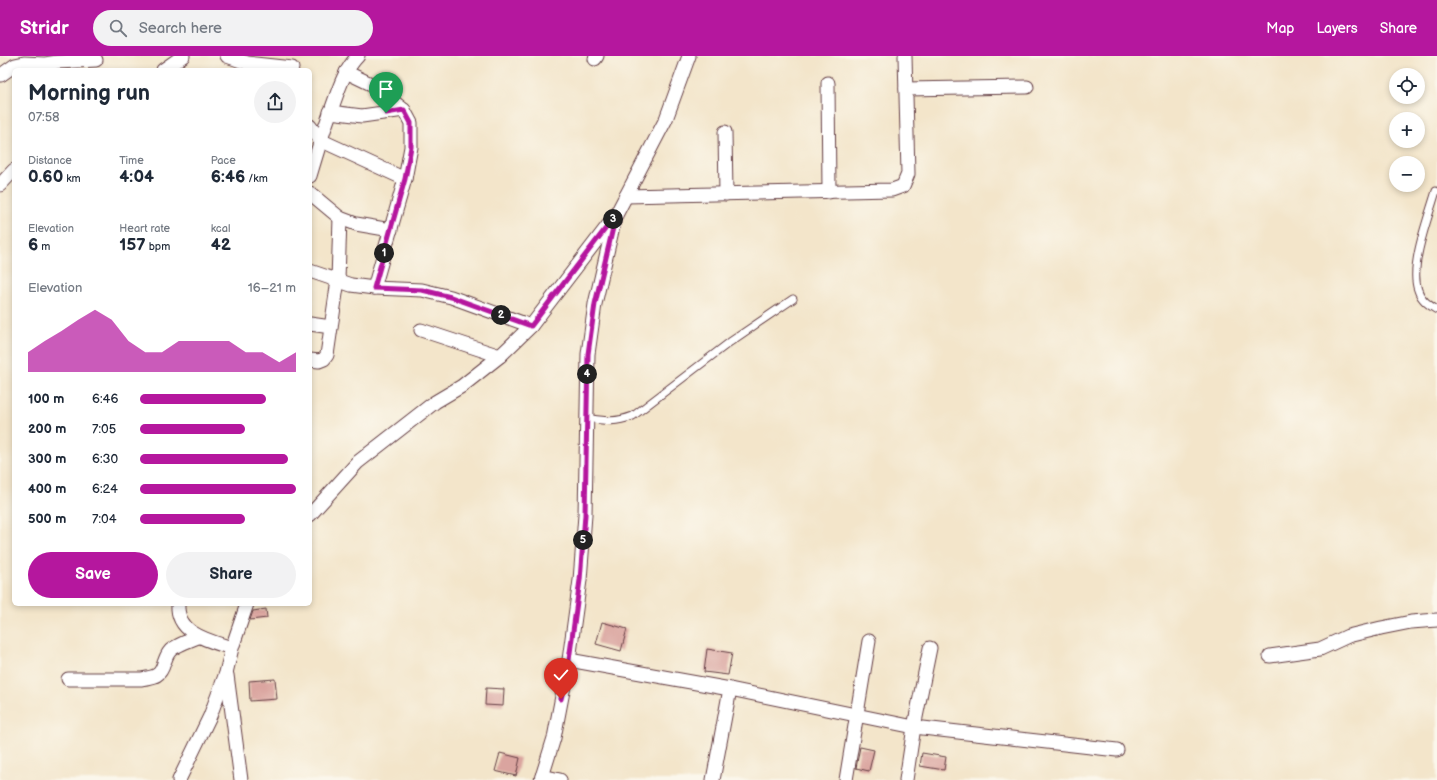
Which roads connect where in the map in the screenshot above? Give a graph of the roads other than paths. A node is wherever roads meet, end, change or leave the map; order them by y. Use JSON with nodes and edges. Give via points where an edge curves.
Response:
{"nodes":[{"id":1,"x":227,"y":56,"type":"edge"},
{"id":2,"x":358,"y":56,"type":"edge"},
{"id":3,"x":689,"y":56,"type":"edge"},
{"id":4,"x":905,"y":56,"type":"edge"},
{"id":5,"x":178,"y":61,"type":"edge"},
{"id":6,"x":64,"y":62,"type":"edge"},
{"id":7,"x":95,"y":62,"type":"edge"},
{"id":8,"x":293,"y":65,"type":"edge"},
{"id":9,"x":166,"y":68,"type":"edge"},
{"id":10,"x":346,"y":72,"type":"junction"},
{"id":11,"x":1,"y":75,"type":"edge"},
{"id":12,"x":828,"y":83,"type":"dead end"},
{"id":13,"x":1027,"y":87,"type":"dead end"},
{"id":14,"x":906,"y":89,"type":"junction"},
{"id":15,"x":404,"y":110,"type":"junction"},
{"id":16,"x":330,"y":112,"type":"junction"},
{"id":17,"x":312,"y":129,"type":"edge"},
{"id":18,"x":725,"y":132,"type":"dead end"},
{"id":19,"x":320,"y":140,"type":"junction"},
{"id":20,"x":312,"y":165,"type":"edge"},
{"id":21,"x":12,"y":172,"type":"edge"},
{"id":22,"x":405,"y":179,"type":"junction"},
{"id":23,"x":0,"y":185,"type":"edge"},
{"id":24,"x":1436,"y":191,"type":"edge"},
{"id":25,"x":829,"y":192,"type":"junction"},
{"id":26,"x":726,"y":194,"type":"junction"},
{"id":27,"x":312,"y":195,"type":"edge"},
{"id":28,"x":626,"y":196,"type":"junction"},
{"id":29,"x":616,"y":215,"type":"junction"},
{"id":30,"x":340,"y":218,"type":"junction"},
{"id":31,"x":391,"y":230,"type":"junction"},
{"id":32,"x":312,"y":271,"type":"edge"},
{"id":33,"x":338,"y":280,"type":"junction"},
{"id":34,"x":374,"y":288,"type":"junction"},
{"id":35,"x":793,"y":299,"type":"dead end"},
{"id":36,"x":1437,"y":310,"type":"edge"},
{"id":37,"x":312,"y":324,"type":"edge"},
{"id":38,"x":531,"y":326,"type":"junction"},
{"id":39,"x":331,"y":327,"type":"junction"},
{"id":40,"x":421,"y":330,"type":"dead end"},
{"id":41,"x":500,"y":356,"type":"junction"},
{"id":42,"x":312,"y":360,"type":"edge"},
{"id":43,"x":586,"y":418,"type":"junction"},
{"id":44,"x":312,"y":512,"type":"edge"},
{"id":45,"x":178,"y":606,"type":"edge"},
{"id":46,"x":246,"y":606,"type":"edge"},
{"id":47,"x":1437,"y":620,"type":"edge"},
{"id":48,"x":198,"y":637,"type":"junction"},
{"id":49,"x":869,"y":641,"type":"dead end"},
{"id":50,"x":232,"y":648,"type":"junction"},
{"id":51,"x":930,"y":648,"type":"dead end"},
{"id":52,"x":1270,"y":656,"type":"dead end"},
{"id":53,"x":569,"y":660,"type":"junction"},
{"id":54,"x":226,"y":673,"type":"junction"},
{"id":55,"x":68,"y":679,"type":"dead end"},
{"id":56,"x":730,"y":689,"type":"junction"},
{"id":57,"x":857,"y":714,"type":"junction"},
{"id":58,"x":914,"y":727,"type":"junction"},
{"id":59,"x":1117,"y":750,"type":"dead end"},
{"id":60,"x":542,"y":778,"type":"edge"},
{"id":61,"x":179,"y":780,"type":"edge"},
{"id":62,"x":241,"y":780,"type":"edge"},
{"id":63,"x":560,"y":780,"type":"edge"},
{"id":64,"x":713,"y":780,"type":"edge"},
{"id":65,"x":846,"y":780,"type":"edge"},
{"id":66,"x":906,"y":780,"type":"edge"}],
"edges":[{"from":1,"to":8,"type":"street","via":[[247,63]]},
{"from":2,"to":10,"type":"street"},
{"from":3,"to":28,"type":"street","via":[[666,119]]},
{"from":4,"to":14,"type":"street"},
{"from":5,"to":9,"type":"street"},
{"from":6,"to":7,"type":"street"},
{"from":6,"to":11,"type":"street","via":[[24,63],[15,65]]},
{"from":10,"to":15,"type":"street","via":[[373,85]]},
{"from":10,"to":16,"type":"street"},
{"from":12,"to":25,"type":"street"},
{"from":13,"to":14,"type":"street"},
{"from":14,"to":25,"type":"street","via":[[908,174],[903,186],[892,190]]},
{"from":15,"to":16,"type":"street","via":[[362,116]]},
{"from":15,"to":22,"type":"street","via":[[411,123],[411,147]]},
{"from":16,"to":19,"type":"street"},
{"from":17,"to":19,"type":"street"},
{"from":18,"to":26,"type":"street"},
{"from":19,"to":20,"type":"street"},
{"from":19,"to":22,"type":"street"},
{"from":21,"to":23,"type":"street"},
{"from":22,"to":31,"type":"street"},
{"from":24,"to":36,"type":"lane","via":[[1415,272],[1418,292],[1427,304]]},
{"from":25,"to":26,"type":"street"},
{"from":26,"to":28,"type":"street"},
{"from":27,"to":30,"type":"street"},
{"from":28,"to":29,"type":"street"},
{"from":29,"to":38,"type":"street"},
{"from":29,"to":43,"type":"street","via":[[595,304],[588,354]]},
{"from":30,"to":31,"type":"street","via":[[356,224]]},
{"from":30,"to":33,"type":"street"},
{"from":31,"to":34,"type":"street"},
{"from":32,"to":33,"type":"street"},
{"from":33,"to":34,"type":"street","via":[[351,285]]},
{"from":33,"to":39,"type":"street"},
{"from":34,"to":38,"type":"street","via":[[422,290],[451,297]]},
{"from":35,"to":43,"type":"lane","via":[[730,342],[632,416],[620,421]]},
{"from":37,"to":39,"type":"street"},
{"from":38,"to":41,"type":"street"},
{"from":39,"to":42,"type":"street","via":[[327,354],[324,359]]},
{"from":40,"to":41,"type":"street"},
{"from":41,"to":44,"type":"street","via":[[462,386],[435,402],[358,462]]},
{"from":43,"to":53,"type":"street","via":[[585,515],[580,580]]},
{"from":45,"to":48,"type":"street","via":[[182,623]]},
{"from":46,"to":50,"type":"street"},
{"from":47,"to":52,"type":"street","via":[[1381,628],[1348,636],[1320,649]]},
{"from":48,"to":50,"type":"street"},
{"from":48,"to":55,"type":"street","via":[[170,650],[162,670],[152,678]]},
{"from":49,"to":57,"type":"street"},
{"from":50,"to":54,"type":"street"},
{"from":51,"to":58,"type":"street"},
{"from":53,"to":56,"type":"street"},
{"from":53,"to":60,"type":"street","via":[[554,738]]},
{"from":54,"to":61,"type":"street","via":[[210,716]]},
{"from":54,"to":62,"type":"street"},
{"from":56,"to":57,"type":"street"},
{"from":56,"to":64,"type":"street"},
{"from":57,"to":58,"type":"street"},
{"from":57,"to":65,"type":"street"},
{"from":58,"to":59,"type":"street"},
{"from":58,"to":66,"type":"street"},
{"from":60,"to":63,"type":"street"}]}
